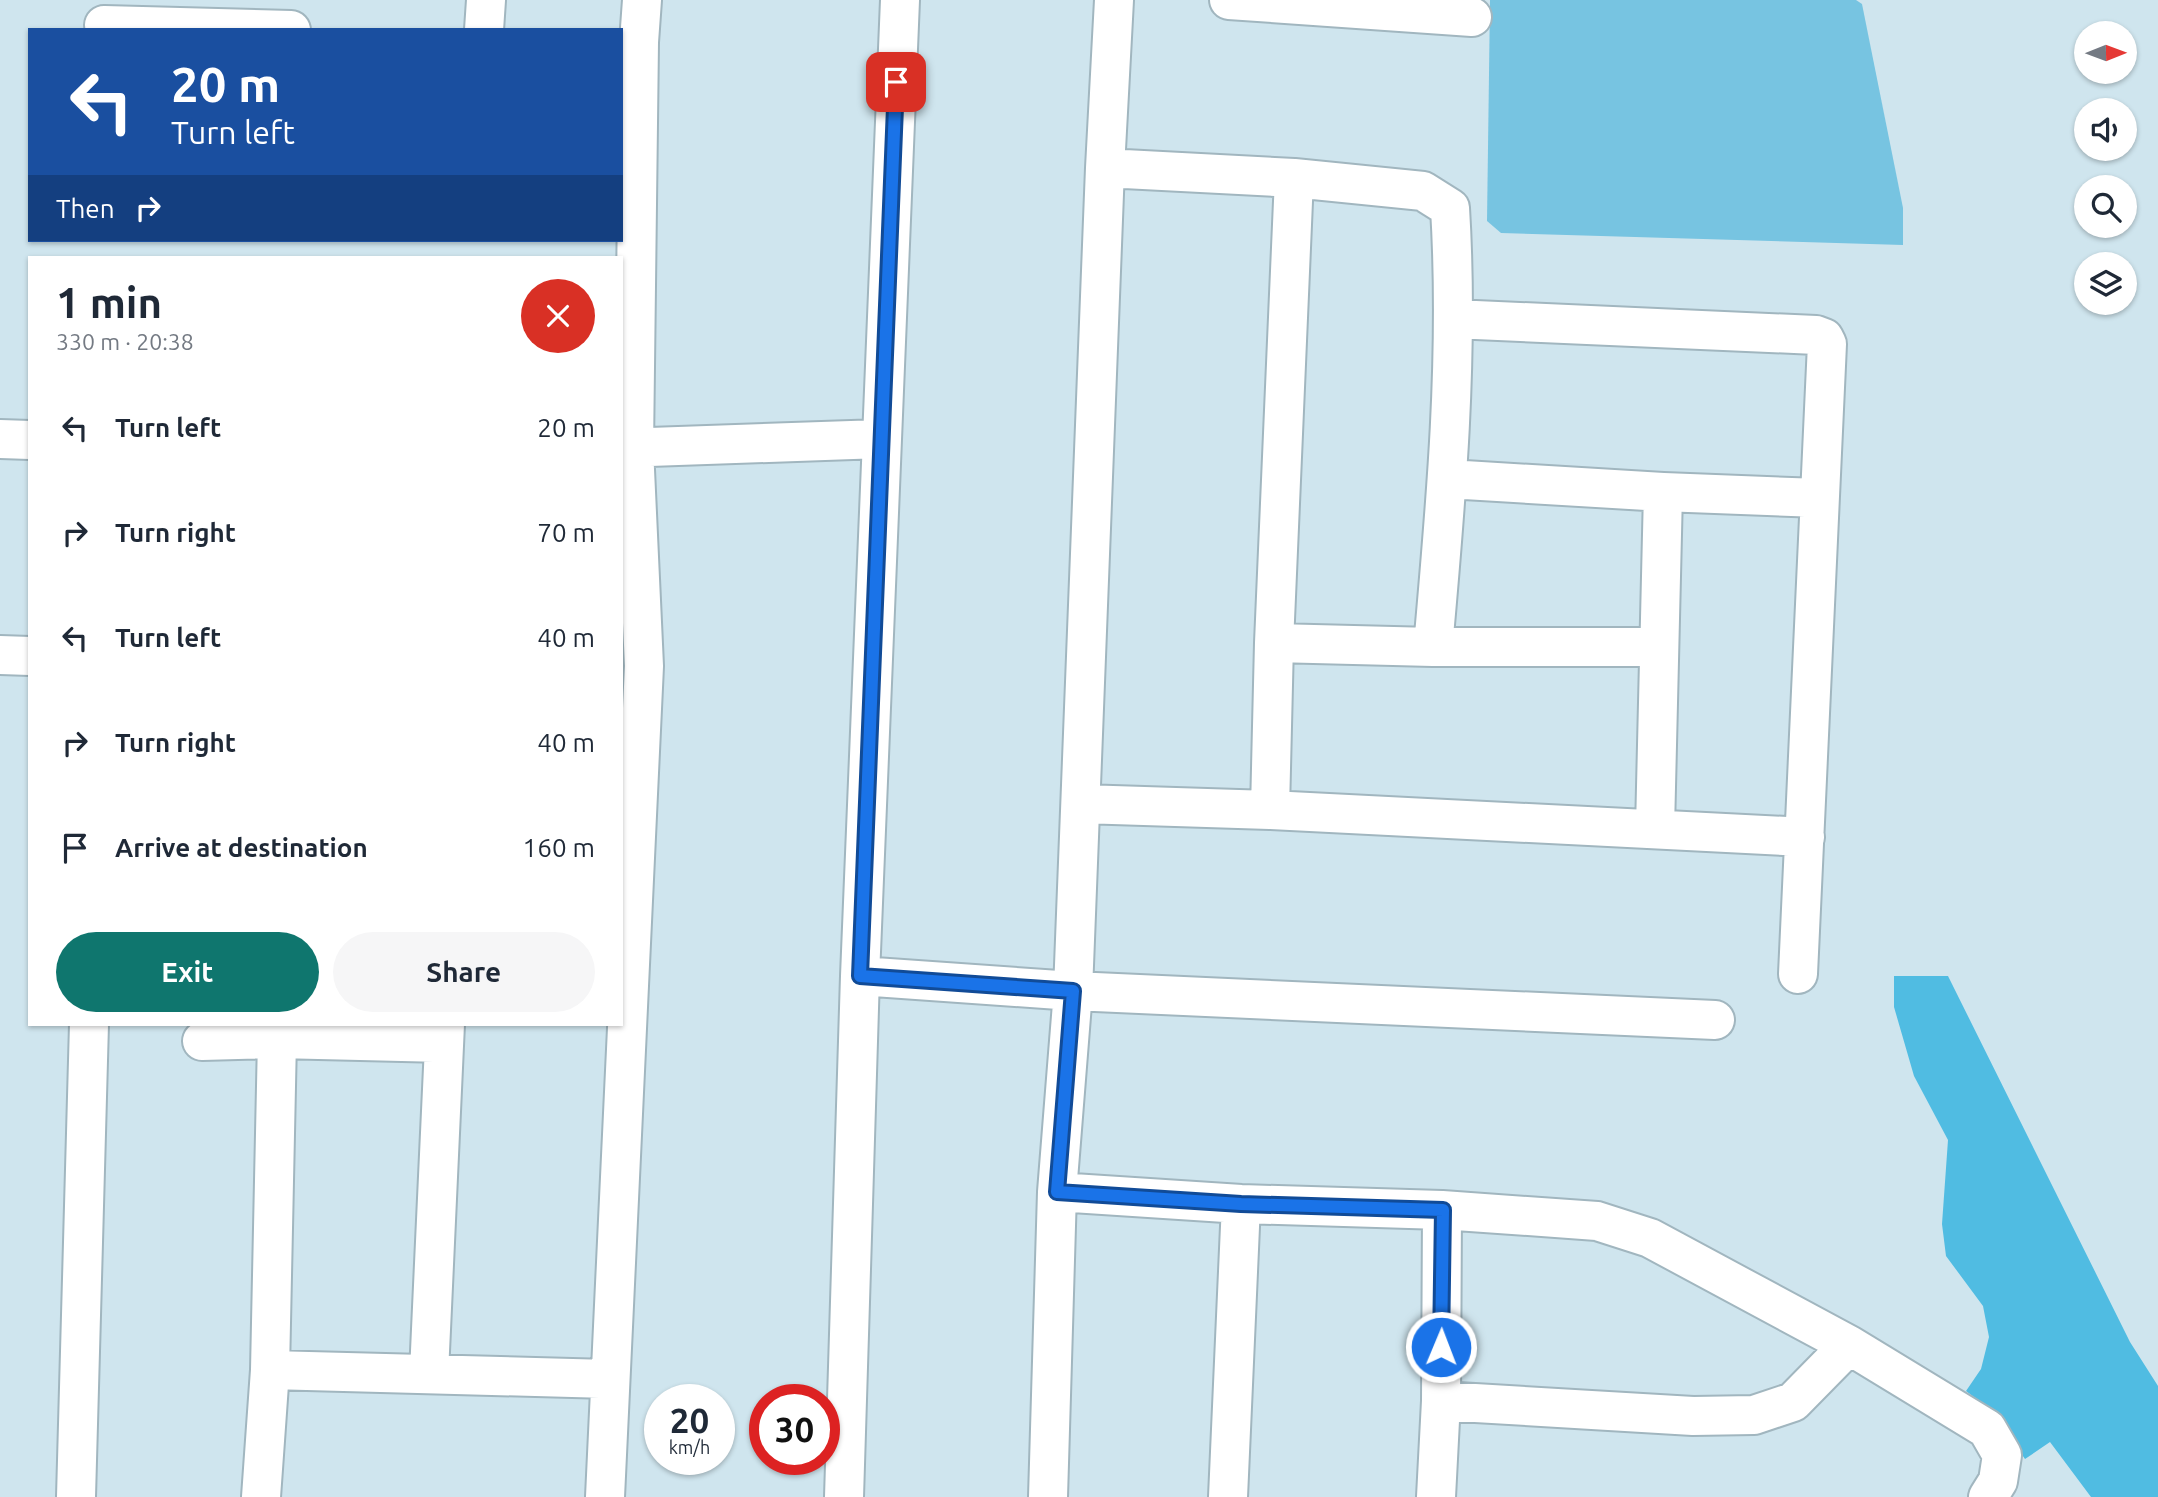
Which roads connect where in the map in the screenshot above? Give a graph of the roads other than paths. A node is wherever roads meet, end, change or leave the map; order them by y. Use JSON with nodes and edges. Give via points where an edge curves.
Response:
{"nodes":[{"id":1,"x":486,"y":0,"type":"edge"},
{"id":2,"x":642,"y":0,"type":"edge"},
{"id":3,"x":900,"y":0,"type":"edge"},
{"id":4,"x":1114,"y":0,"type":"edge"},
{"id":5,"x":1229,"y":0,"type":"edge"},
{"id":6,"x":1472,"y":17,"type":"dead end"},
{"id":7,"x":104,"y":18,"type":"edge"},
{"id":8,"x":260,"y":28,"type":"edge"},
{"id":9,"x":484,"y":28,"type":"edge"},
{"id":10,"x":630,"y":42,"type":"edge"},
{"id":11,"x":1105,"y":168,"type":"junction"},
{"id":12,"x":1294,"y":178,"type":"junction"},
{"id":13,"x":629,"y":223,"type":"edge"},
{"id":14,"x":1453,"y":319,"type":"junction"},
{"id":15,"x":0,"y":439,"type":"edge"},
{"id":16,"x":881,"y":439,"type":"junction"},
{"id":17,"x":28,"y":440,"type":"edge"},
{"id":18,"x":628,"y":448,"type":"edge"},
{"id":19,"x":1448,"y":479,"type":"junction"},
{"id":20,"x":1663,"y":492,"type":"junction"},
{"id":21,"x":1819,"y":498,"type":"junction"},
{"id":22,"x":1274,"y":643,"type":"junction"},
{"id":23,"x":1659,"y":647,"type":"junction"},
{"id":24,"x":1433,"y":648,"type":"junction"},
{"id":25,"x":0,"y":655,"type":"edge"},
{"id":26,"x":28,"y":656,"type":"edge"},
{"id":27,"x":633,"y":666,"type":"edge"},
{"id":28,"x":1081,"y":804,"type":"junction"},
{"id":29,"x":1270,"y":810,"type":"junction"},
{"id":30,"x":1655,"y":828,"type":"junction"},
{"id":31,"x":1805,"y":837,"type":"junction"},
{"id":32,"x":623,"y":963,"type":"edge"},
{"id":33,"x":1798,"y":974,"type":"dead end"},
{"id":34,"x":860,"y":976,"type":"junction"},
{"id":35,"x":1073,"y":991,"type":"junction"},
{"id":36,"x":1715,"y":1020,"type":"dead end"},
{"id":37,"x":89,"y":1026,"type":"edge"},
{"id":38,"x":621,"y":1026,"type":"edge"},
{"id":39,"x":444,"y":1033,"type":"edge"},
{"id":40,"x":277,"y":1040,"type":"junction"},
{"id":41,"x":202,"y":1041,"type":"dead end"},
{"id":42,"x":1057,"y":1192,"type":"junction"},
{"id":43,"x":1241,"y":1204,"type":"junction"},
{"id":44,"x":1443,"y":1210,"type":"junction"},
{"id":45,"x":1849,"y":1345,"type":"junction"},
{"id":46,"x":270,"y":1370,"type":"junction"},
{"id":47,"x":429,"y":1373,"type":"junction"},
{"id":48,"x":609,"y":1379,"type":"junction"},
{"id":49,"x":1441,"y":1401,"type":"junction"},
{"id":50,"x":76,"y":1497,"type":"edge"},
{"id":51,"x":261,"y":1497,"type":"edge"},
{"id":52,"x":605,"y":1497,"type":"edge"},
{"id":53,"x":844,"y":1497,"type":"edge"},
{"id":54,"x":1048,"y":1497,"type":"edge"},
{"id":55,"x":1228,"y":1497,"type":"edge"},
{"id":56,"x":1436,"y":1497,"type":"edge"},
{"id":57,"x":1988,"y":1497,"type":"edge"}],
"edges":[{"from":1,"to":9,"type":"street"},
{"from":2,"to":10,"type":"street"},
{"from":3,"to":16,"type":"street"},
{"from":4,"to":11,"type":"street"},
{"from":5,"to":6,"type":"street"},
{"from":7,"to":8,"type":"street"},
{"from":10,"to":13,"type":"street"},
{"from":11,"to":12,"type":"street"},
{"from":11,"to":28,"type":"street"},
{"from":12,"to":14,"type":"street","via":[[1423,191],[1450,208]]},
{"from":12,"to":22,"type":"street"},
{"from":13,"to":18,"type":"street"},
{"from":14,"to":19,"type":"street"},
{"from":14,"to":21,"type":"street","via":[[1824,338]]},
{"from":15,"to":17,"type":"street"},
{"from":16,"to":18,"type":"street"},
{"from":16,"to":34,"type":"street"},
{"from":18,"to":27,"type":"street"},
{"from":19,"to":20,"type":"street"},
{"from":19,"to":24,"type":"street"},
{"from":20,"to":21,"type":"street"},
{"from":20,"to":23,"type":"street"},
{"from":21,"to":31,"type":"street"},
{"from":22,"to":24,"type":"street"},
{"from":22,"to":29,"type":"street"},
{"from":23,"to":24,"type":"street"},
{"from":23,"to":30,"type":"street"},
{"from":25,"to":26,"type":"street"},
{"from":27,"to":32,"type":"street"},
{"from":28,"to":29,"type":"street"},
{"from":28,"to":35,"type":"street"},
{"from":29,"to":30,"type":"street"},
{"from":30,"to":31,"type":"street"},
{"from":31,"to":33,"type":"street"},
{"from":34,"to":35,"type":"street"},
{"from":34,"to":53,"type":"street"},
{"from":35,"to":36,"type":"street"},
{"from":35,"to":42,"type":"street"},
{"from":37,"to":50,"type":"street"},
{"from":38,"to":48,"type":"street"},
{"from":39,"to":40,"type":"street"},
{"from":39,"to":47,"type":"street"},
{"from":40,"to":41,"type":"street"},
{"from":40,"to":46,"type":"street"},
{"from":42,"to":43,"type":"street"},
{"from":42,"to":54,"type":"street"},
{"from":43,"to":44,"type":"street"},
{"from":43,"to":55,"type":"street"},
{"from":44,"to":45,"type":"street","via":[[1597,1221],[1650,1238]]},
{"from":44,"to":49,"type":"street"},
{"from":45,"to":49,"type":"street","via":[[1793,1402],[1754,1415],[1693,1416]]},
{"from":45,"to":57,"type":"street","via":[[1987,1429],[2002,1455],[1998,1480]]},
{"from":46,"to":47,"type":"street"},
{"from":46,"to":51,"type":"street"},
{"from":47,"to":48,"type":"street"},
{"from":48,"to":52,"type":"street"},
{"from":49,"to":56,"type":"street"}]}
